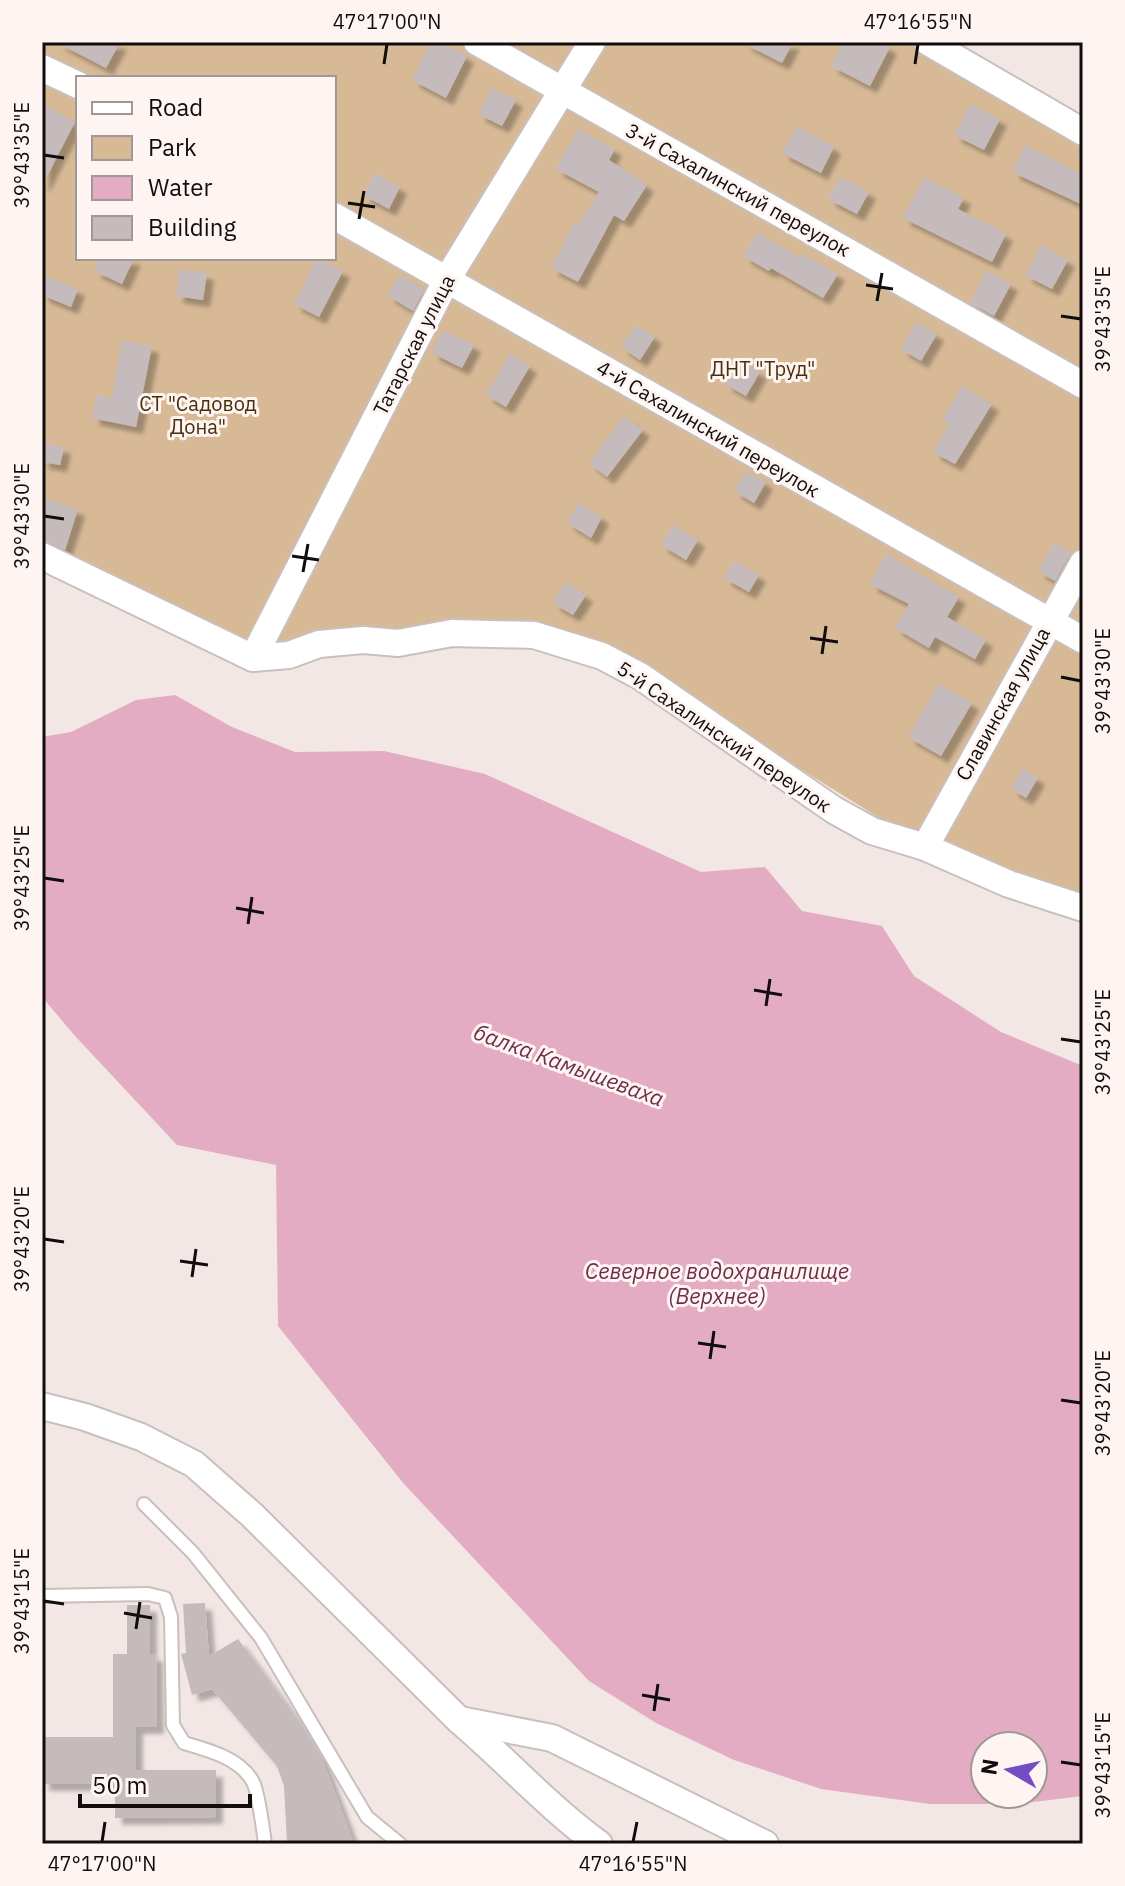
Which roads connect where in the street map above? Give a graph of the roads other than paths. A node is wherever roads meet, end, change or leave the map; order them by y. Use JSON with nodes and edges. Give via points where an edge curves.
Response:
{"nodes":[{"id":1,"x":477,"y":42,"type":"edge"},
{"id":2,"x":592,"y":42,"type":"edge"},
{"id":3,"x":928,"y":42,"type":"edge"},
{"id":4,"x":42,"y":68,"type":"edge"},
{"id":5,"x":76,"y":84,"type":"edge"},
{"id":6,"x":564,"y":91,"type":"junction"},
{"id":7,"x":1083,"y":132,"type":"edge"},
{"id":8,"x":336,"y":217,"type":"edge"},
{"id":9,"x":446,"y":281,"type":"junction"},
{"id":10,"x":1083,"y":385,"type":"edge"},
{"id":11,"x":42,"y":556,"type":"edge"},
{"id":12,"x":1083,"y":563,"type":"edge"},
{"id":13,"x":1048,"y":622,"type":"junction"},
{"id":14,"x":1083,"y":640,"type":"edge"},
{"id":15,"x":253,"y":658,"type":"junction"},
{"id":16,"x":925,"y":847,"type":"junction"},
{"id":17,"x":1083,"y":908,"type":"edge"},
{"id":18,"x":42,"y":1406,"type":"edge"},
{"id":19,"x":144,"y":1504,"type":"dead end"},
{"id":20,"x":42,"y":1596,"type":"edge"},
{"id":21,"x":459,"y":1720,"type":"junction"},
{"id":22,"x":265,"y":1844,"type":"edge"},
{"id":23,"x":400,"y":1844,"type":"edge"},
{"id":24,"x":599,"y":1844,"type":"edge"},
{"id":25,"x":765,"y":1844,"type":"edge"}],
"edges":[{"from":1,"to":6,"type":"street","name":"3-й Сахалинский переулок"},
{"from":2,"to":6,"type":"street","name":"Татарская улица"},
{"from":3,"to":7,"type":"street"},
{"from":4,"to":5,"type":"street"},
{"from":6,"to":9,"type":"street","name":"Татарская улица"},
{"from":6,"to":10,"type":"street","name":"3-й Сахалинский переулок"},
{"from":8,"to":9,"type":"street","name":"4-й Сахалинский переулок"},
{"from":9,"to":13,"type":"street","name":"4-й Сахалинский переулок"},
{"from":9,"to":15,"type":"street","name":"Татарская улица"},
{"from":11,"to":15,"type":"street"},
{"from":12,"to":13,"type":"street","name":"Славинская улица"},
{"from":13,"to":14,"type":"street","name":"4-й Сахалинский переулок"},
{"from":13,"to":16,"type":"street","name":"Славинская улица"},
{"from":15,"to":16,"type":"street","name":"5-й Сахалинский переулок","via":[[348,641],[398,643],[452,633],[534,635],[602,656],[640,676],[834,810],[872,831]]},
{"from":16,"to":17,"type":"street","name":"5-й Сахалинский переулок","via":[[1009,884]]},
{"from":18,"to":21,"type":"street","via":[[141,1437],[194,1464]]},
{"from":19,"to":23,"type":"lane","via":[[193,1553],[261,1638],[367,1817]]},
{"from":20,"to":22,"type":"lane","via":[[165,1598],[171,1617],[173,1725],[184,1743],[234,1762],[253,1782]]},
{"from":21,"to":24,"type":"street","via":[[564,1819]]},
{"from":21,"to":25,"type":"street","via":[[552,1738]]}]}
